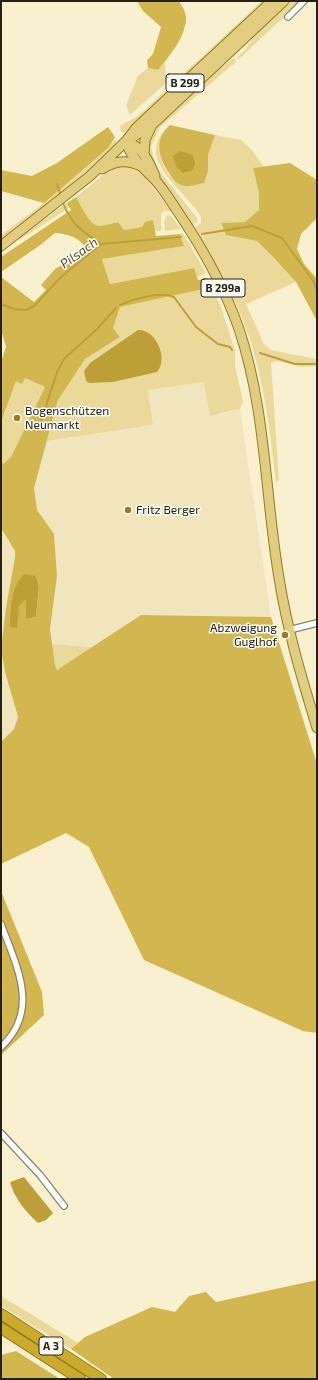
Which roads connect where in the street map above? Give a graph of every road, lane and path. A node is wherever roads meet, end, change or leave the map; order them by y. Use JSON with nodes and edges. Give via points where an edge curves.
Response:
{"nodes":[{"id":1,"x":272,"y":1,"type":"edge"},
{"id":2,"x":284,"y":1,"type":"edge"},
{"id":3,"x":304,"y":1,"type":"edge"},
{"id":4,"x":288,"y":18,"type":"dead end"},
{"id":5,"x":153,"y":124,"type":"junction"},
{"id":6,"x":126,"y":142,"type":"junction"},
{"id":7,"x":144,"y":155,"type":"junction"},
{"id":8,"x":141,"y":166,"type":"junction"},
{"id":9,"x":90,"y":176,"type":"junction"},
{"id":10,"x":157,"y":182,"type":"junction"},
{"id":11,"x":1,"y":246,"type":"edge"},
{"id":12,"x":317,"y":623,"type":"edge"},
{"id":13,"x":289,"y":630,"type":"junction"},
{"id":14,"x":317,"y":728,"type":"edge"},
{"id":15,"x":1,"y":924,"type":"edge"},
{"id":16,"x":1,"y":1047,"type":"edge"},
{"id":17,"x":1,"y":1133,"type":"edge"},
{"id":18,"x":64,"y":1206,"type":"dead end"},
{"id":19,"x":1,"y":1314,"type":"edge"},
{"id":20,"x":1,"y":1328,"type":"edge"},
{"id":21,"x":80,"y":1379,"type":"edge"},
{"id":22,"x":101,"y":1379,"type":"edge"}],
"edges":[{"from":1,"to":6,"type":"main road","number":"B 299","via":[[134,130]]},
{"from":2,"to":5,"type":"main road","number":"B 299"},
{"from":3,"to":4,"type":"street"},
{"from":5,"to":6,"type":"main road","number":"B 299"},
{"from":5,"to":7,"type":"main road","via":[[144,140]]},
{"from":6,"to":7,"type":"main road","number":"B 299a","via":[[135,145]]},
{"from":6,"to":8,"type":"main road","number":"B 299a","via":[[128,149]]},
{"from":6,"to":9,"type":"main road","number":"B 299"},
{"from":7,"to":10,"type":"main road","number":"B 299a"},
{"from":8,"to":9,"type":"main road","via":[[127,161],[117,162]]},
{"from":8,"to":10,"type":"main road","number":"B 299a"},
{"from":9,"to":11,"type":"main road","number":"B 299"},
{"from":10,"to":13,"type":"main road","number":"B 299a","via":[[215,273],[232,311],[244,349],[258,409],[278,578]]},
{"from":12,"to":13,"type":"street"},
{"from":13,"to":14,"type":"main road","number":"B 299a"},
{"from":15,"to":16,"type":"street","via":[[19,971],[23,994],[20,1018]]},
{"from":17,"to":18,"type":"street"},
{"from":19,"to":22,"type":"highway","number":"A 3"},
{"from":20,"to":21,"type":"highway","number":"A 3"}]}
